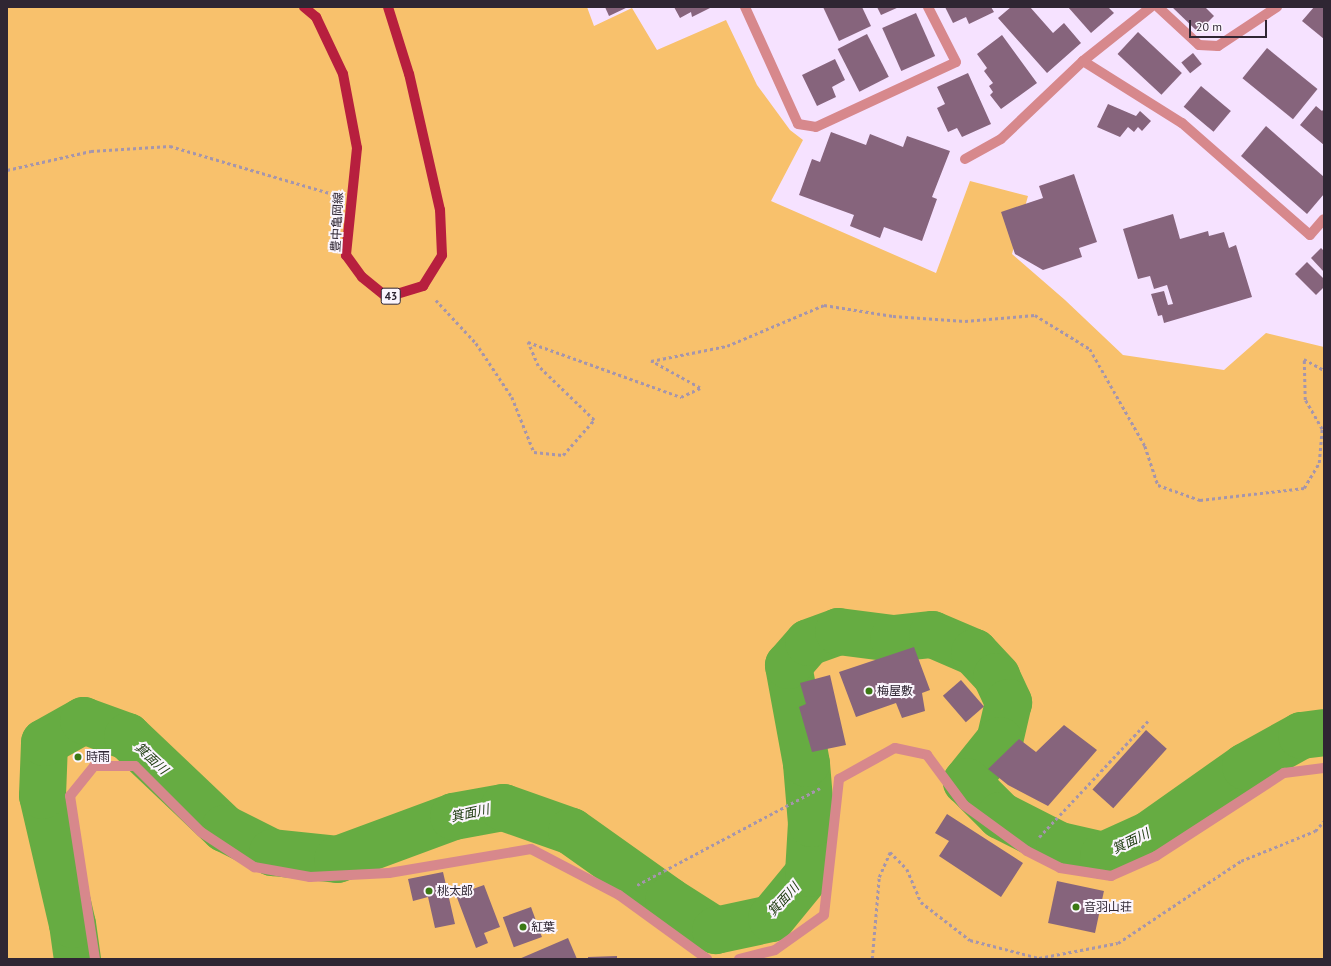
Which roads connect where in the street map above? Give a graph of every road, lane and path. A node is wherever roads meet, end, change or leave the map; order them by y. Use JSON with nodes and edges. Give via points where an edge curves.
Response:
{"nodes":[{"id":1,"x":304,"y":7,"type":"edge"},
{"id":2,"x":388,"y":7,"type":"edge"},
{"id":3,"x":745,"y":7,"type":"edge"},
{"id":4,"x":928,"y":7,"type":"edge"},
{"id":5,"x":1151,"y":7,"type":"edge"},
{"id":6,"x":1158,"y":7,"type":"edge"},
{"id":7,"x":1277,"y":7,"type":"edge"},
{"id":8,"x":1083,"y":61,"type":"junction"},
{"id":9,"x":966,"y":159,"type":"dead end"},
{"id":10,"x":7,"y":170,"type":"edge"},
{"id":11,"x":350,"y":199,"type":"junction"},
{"id":12,"x":1324,"y":220,"type":"edge"},
{"id":13,"x":423,"y":286,"type":"junction"},
{"id":14,"x":1324,"y":370,"type":"edge"},
{"id":15,"x":1148,"y":721,"type":"dead end"},
{"id":16,"x":1324,"y":768,"type":"edge"},
{"id":17,"x":825,"y":786,"type":"dead end"},
{"id":18,"x":1324,"y":821,"type":"edge"},
{"id":19,"x":1051,"y":824,"type":"dead end"},
{"id":20,"x":634,"y":887,"type":"dead end"},
{"id":21,"x":96,"y":959,"type":"edge"},
{"id":22,"x":707,"y":959,"type":"edge"},
{"id":23,"x":739,"y":959,"type":"edge"},
{"id":24,"x":872,"y":959,"type":"edge"}],
"edges":[{"from":1,"to":11,"type":"main road","name":"豊中亀岡線","number":"43","via":[[316,17],[343,74],[356,148]]},
{"from":2,"to":13,"type":"main road","via":[[409,74],[440,210],[442,255]]},
{"from":3,"to":4,"type":"street","via":[[798,124],[816,127],[956,62]]},
{"from":5,"to":8,"type":"street"},
{"from":6,"to":7,"type":"street","via":[[1198,45],[1218,46]]},
{"from":8,"to":9,"type":"street","via":[[1001,139]]},
{"from":8,"to":12,"type":"street","via":[[1182,123],[1310,235]]},
{"from":10,"to":11,"type":"path","via":[[91,151],[170,146]]},
{"from":11,"to":13,"type":"main road","name":"豊中亀岡線","number":"43","via":[[346,255],[362,277],[387,297]]},
{"from":13,"to":14,"type":"path","via":[[476,343],[512,397],[534,452],[563,455],[594,420],[538,366],[528,342],[681,397],[700,388],[651,361],[727,346],[824,305],[893,316],[964,322],[1034,315],[1090,349],[1145,446],[1158,485],[1200,500],[1304,488],[1319,463],[1322,429],[1305,400],[1304,359]]},
{"from":15,"to":19,"type":"path"},
{"from":16,"to":23,"type":"street","via":[[1284,773],[1156,856],[1111,876],[1060,868],[1027,851],[964,805],[927,754],[895,748],[839,779],[824,915],[775,950]]},
{"from":17,"to":20,"type":"path"},
{"from":18,"to":24,"type":"path","via":[[1315,831],[1241,861],[1118,943],[1039,958],[970,940],[921,902],[907,869],[890,852],[879,877]]},
{"from":21,"to":22,"type":"street","via":[[70,796],[94,766],[135,766],[201,832],[254,867],[310,877],[389,873],[531,849],[620,895]]}]}
